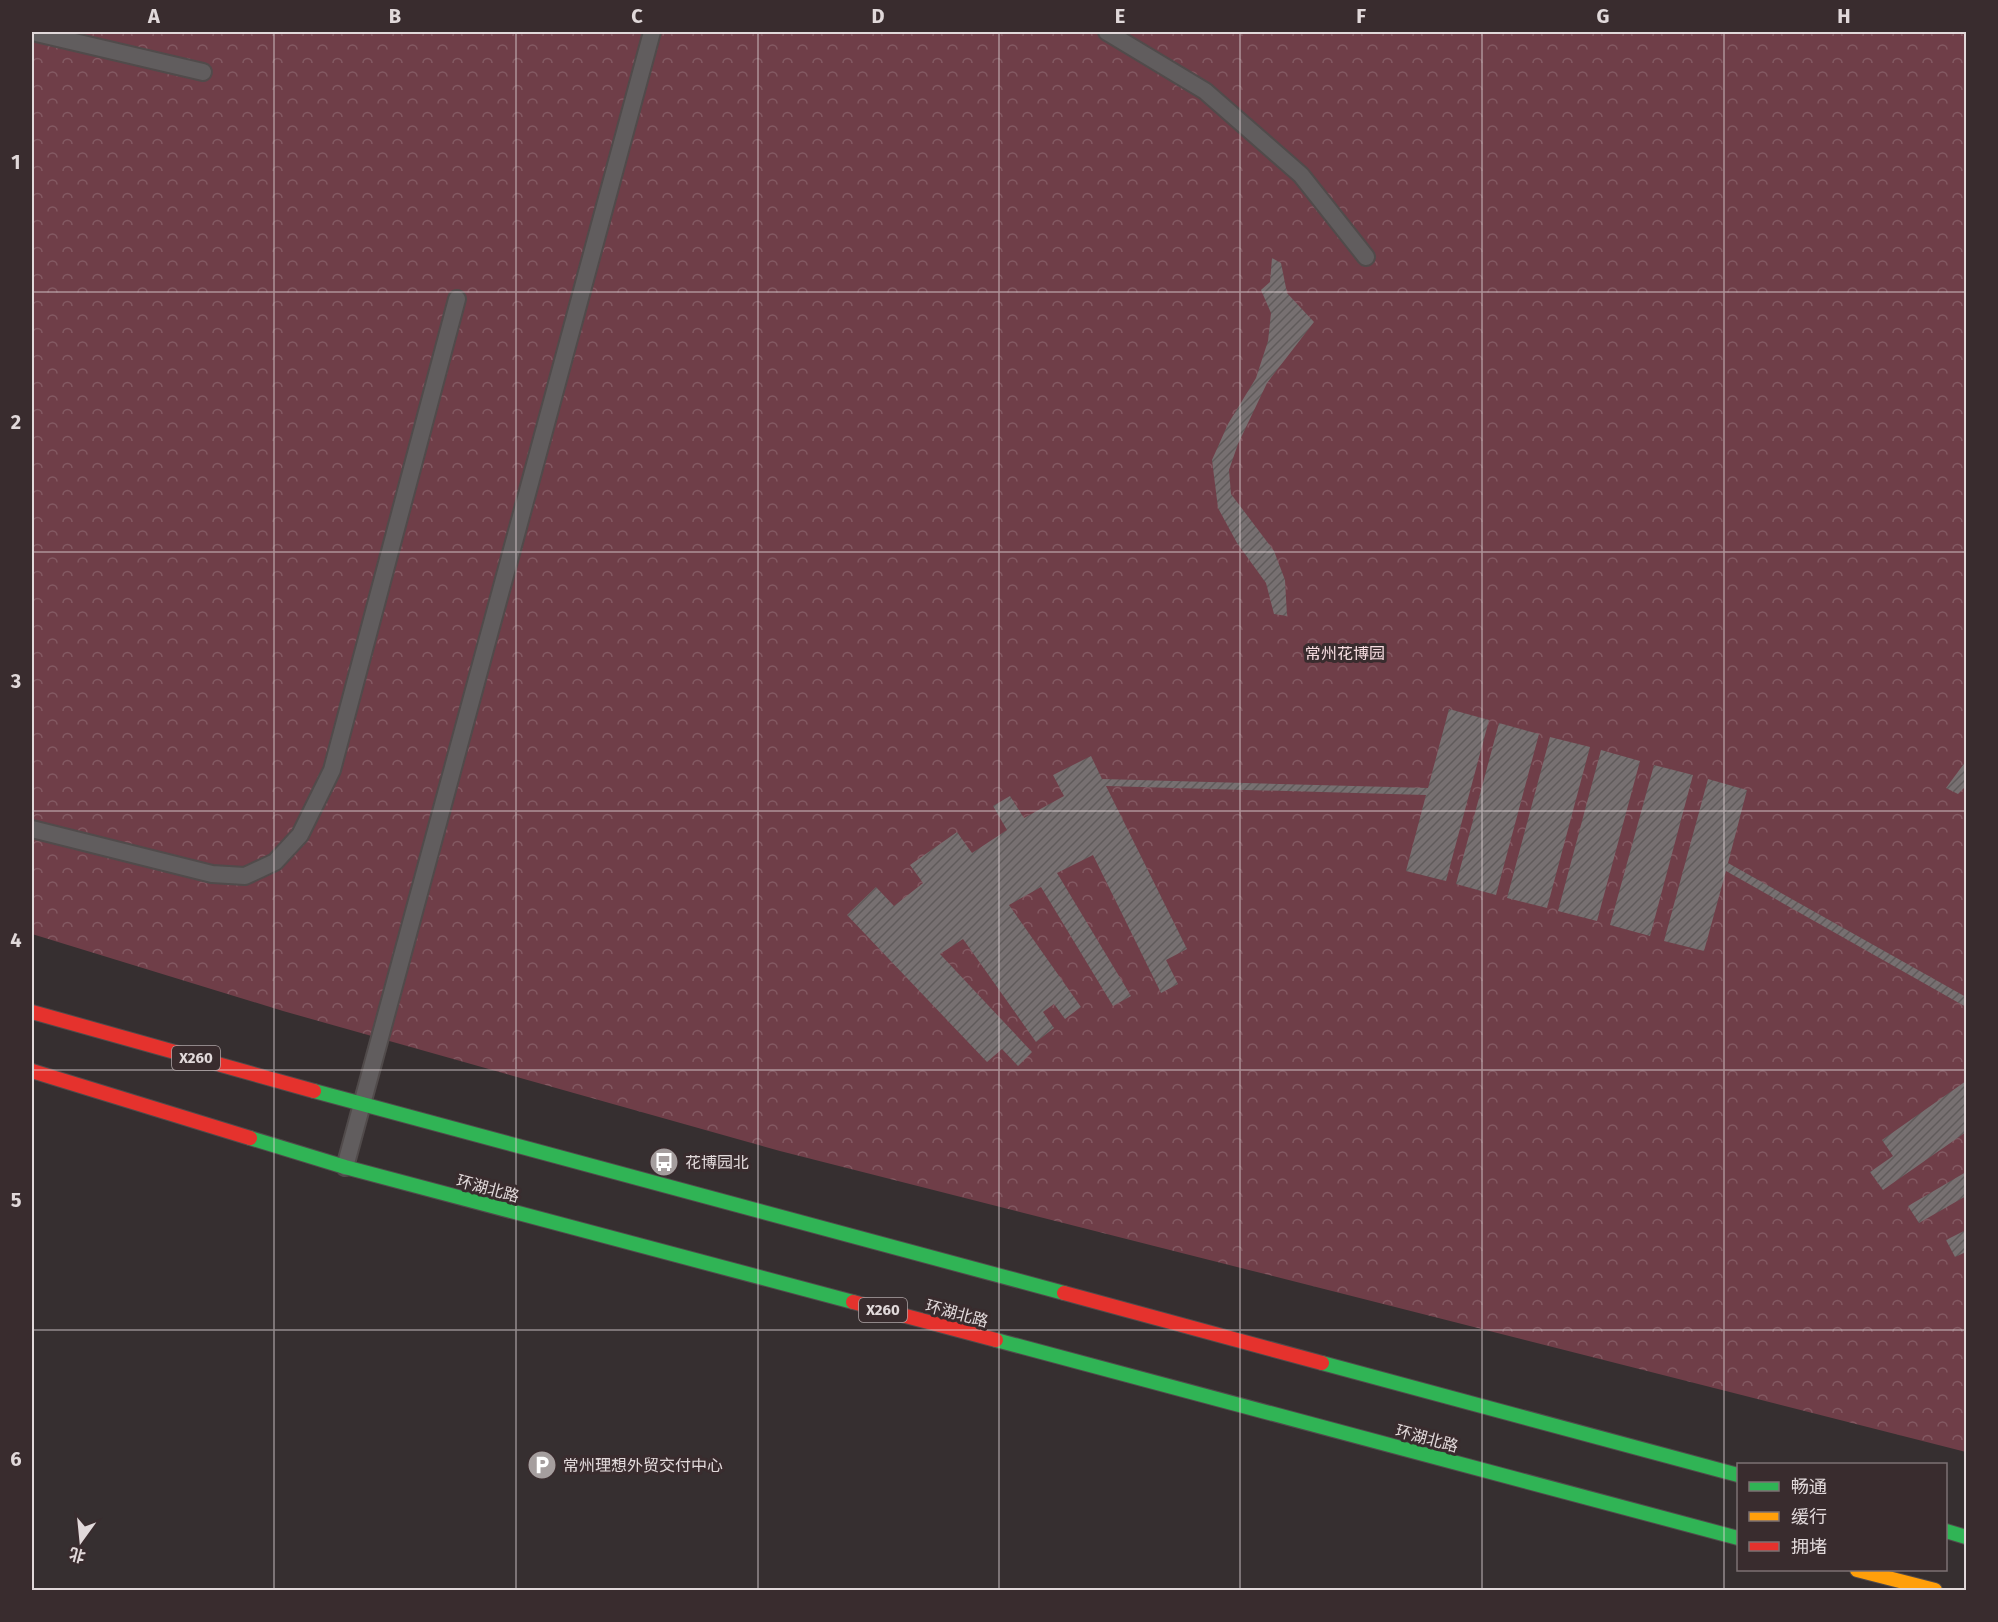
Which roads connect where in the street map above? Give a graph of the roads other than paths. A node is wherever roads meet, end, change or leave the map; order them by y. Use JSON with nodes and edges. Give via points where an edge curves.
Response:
{"nodes":[{"id":1,"x":32,"y":32,"type":"edge"},
{"id":2,"x":652,"y":32,"type":"edge"},
{"id":3,"x":1107,"y":32,"type":"edge"},
{"id":4,"x":203,"y":72,"type":"dead end"},
{"id":5,"x":1366,"y":257,"type":"dead end"},
{"id":6,"x":458,"y":299,"type":"dead end"},
{"id":7,"x":32,"y":829,"type":"edge"},
{"id":8,"x":32,"y":1012,"type":"edge"},
{"id":9,"x":32,"y":1071,"type":"edge"},
{"id":10,"x":361,"y":1104,"type":"junction"},
{"id":11,"x":345,"y":1167,"type":"junction"},
{"id":12,"x":1737,"y":1476,"type":"edge"},
{"id":13,"x":1947,"y":1531,"type":"edge"},
{"id":14,"x":1966,"y":1537,"type":"edge"},
{"id":15,"x":1737,"y":1538,"type":"edge"},
{"id":16,"x":1864,"y":1571,"type":"edge"},
{"id":17,"x":1935,"y":1590,"type":"edge"}],
"edges":[{"from":1,"to":4,"type":"lane"},
{"from":2,"to":10,"type":"lane"},
{"from":3,"to":5,"type":"lane","via":[[1205,91],[1300,175]]},
{"from":6,"to":7,"type":"lane","via":[[332,770],[300,835],[275,862],[245,876],[212,874]]},
{"from":8,"to":10,"type":"main road","number":"X260"},
{"from":9,"to":11,"type":"main road","name":"环湖北路","number":"X260"},
{"from":10,"to":11,"type":"lane"},
{"from":10,"to":12,"type":"main road","number":"X260"},
{"from":11,"to":15,"type":"main road","name":"环湖北路","number":"X260"},
{"from":13,"to":14,"type":"main road"},
{"from":16,"to":17,"type":"main road"}]}
